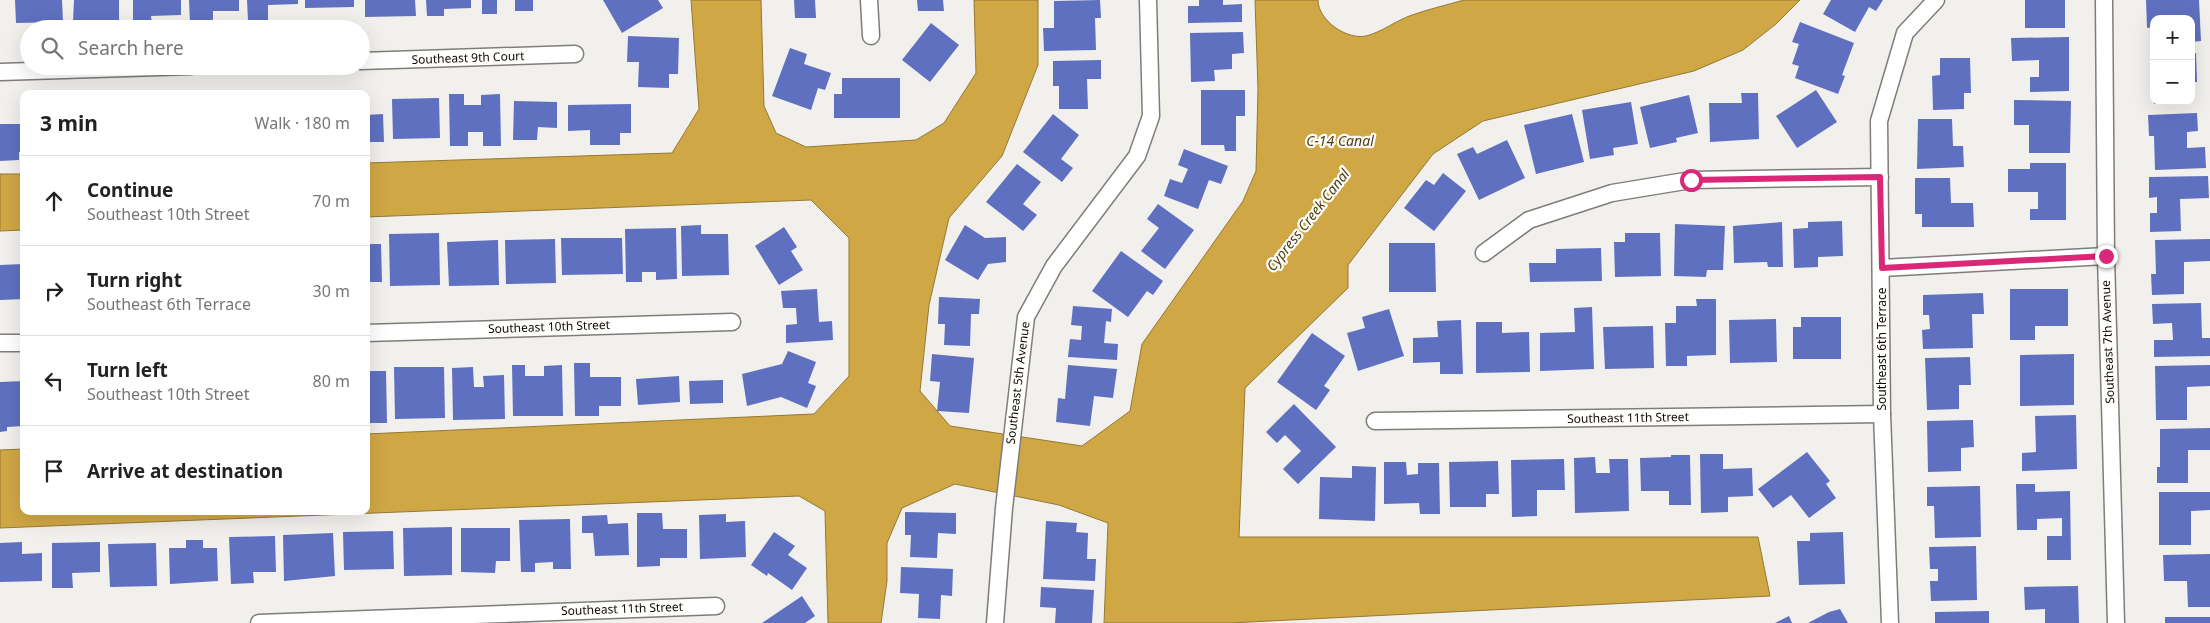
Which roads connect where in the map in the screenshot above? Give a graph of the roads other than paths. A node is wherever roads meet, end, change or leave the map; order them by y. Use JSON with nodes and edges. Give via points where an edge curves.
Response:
{"nodes":[{"id":1,"x":869,"y":0,"type":"edge"},
{"id":2,"x":1148,"y":0,"type":"edge"},
{"id":3,"x":1936,"y":0,"type":"edge"},
{"id":4,"x":2104,"y":0,"type":"edge"},
{"id":5,"x":871,"y":36,"type":"dead end"},
{"id":6,"x":575,"y":54,"type":"dead end"},
{"id":7,"x":370,"y":61,"type":"edge"},
{"id":8,"x":20,"y":71,"type":"edge"},
{"id":9,"x":0,"y":72,"type":"edge"},
{"id":10,"x":1880,"y":177,"type":"junction"},
{"id":11,"x":1484,"y":253,"type":"dead end"},
{"id":12,"x":2106,"y":256,"type":"junction"},
{"id":13,"x":1882,"y":268,"type":"junction"},
{"id":14,"x":732,"y":322,"type":"dead end"},
{"id":15,"x":370,"y":333,"type":"edge"},
{"id":16,"x":20,"y":343,"type":"edge"},
{"id":17,"x":0,"y":344,"type":"edge"},
{"id":18,"x":1882,"y":414,"type":"junction"},
{"id":19,"x":1375,"y":421,"type":"dead end"},
{"id":20,"x":716,"y":606,"type":"dead end"},
{"id":21,"x":259,"y":623,"type":"edge"},
{"id":22,"x":995,"y":623,"type":"edge"},
{"id":23,"x":1890,"y":623,"type":"edge"},
{"id":24,"x":2116,"y":623,"type":"edge"}],
"edges":[{"from":1,"to":5,"type":"street"},
{"from":2,"to":22,"type":"street","name":"Southeast 5th Avenue","via":[[1152,116],[1137,156],[1054,266],[1026,317],[1012,421]]},
{"from":3,"to":10,"type":"street","name":"Southeast 6th Terrace","via":[[1905,33],[1879,121]]},
{"from":4,"to":12,"type":"street","name":"Southeast 7th Avenue"},
{"from":6,"to":7,"type":"street","name":"Southeast 9th Court"},
{"from":8,"to":9,"type":"street"},
{"from":10,"to":11,"type":"street","via":[[1691,180],[1612,193],[1529,220]]},
{"from":10,"to":13,"type":"street","name":"Southeast 6th Terrace"},
{"from":12,"to":13,"type":"street"},
{"from":12,"to":24,"type":"street","name":"Southeast 7th Avenue"},
{"from":13,"to":18,"type":"street","name":"Southeast 6th Terrace"},
{"from":14,"to":15,"type":"street","name":"Southeast 10th Street"},
{"from":16,"to":17,"type":"street"},
{"from":18,"to":19,"type":"street","name":"Southeast 11th Street"},
{"from":18,"to":23,"type":"street","name":"Southeast 6th Terrace"},
{"from":20,"to":21,"type":"street","name":"Southeast 11th Street"}]}
